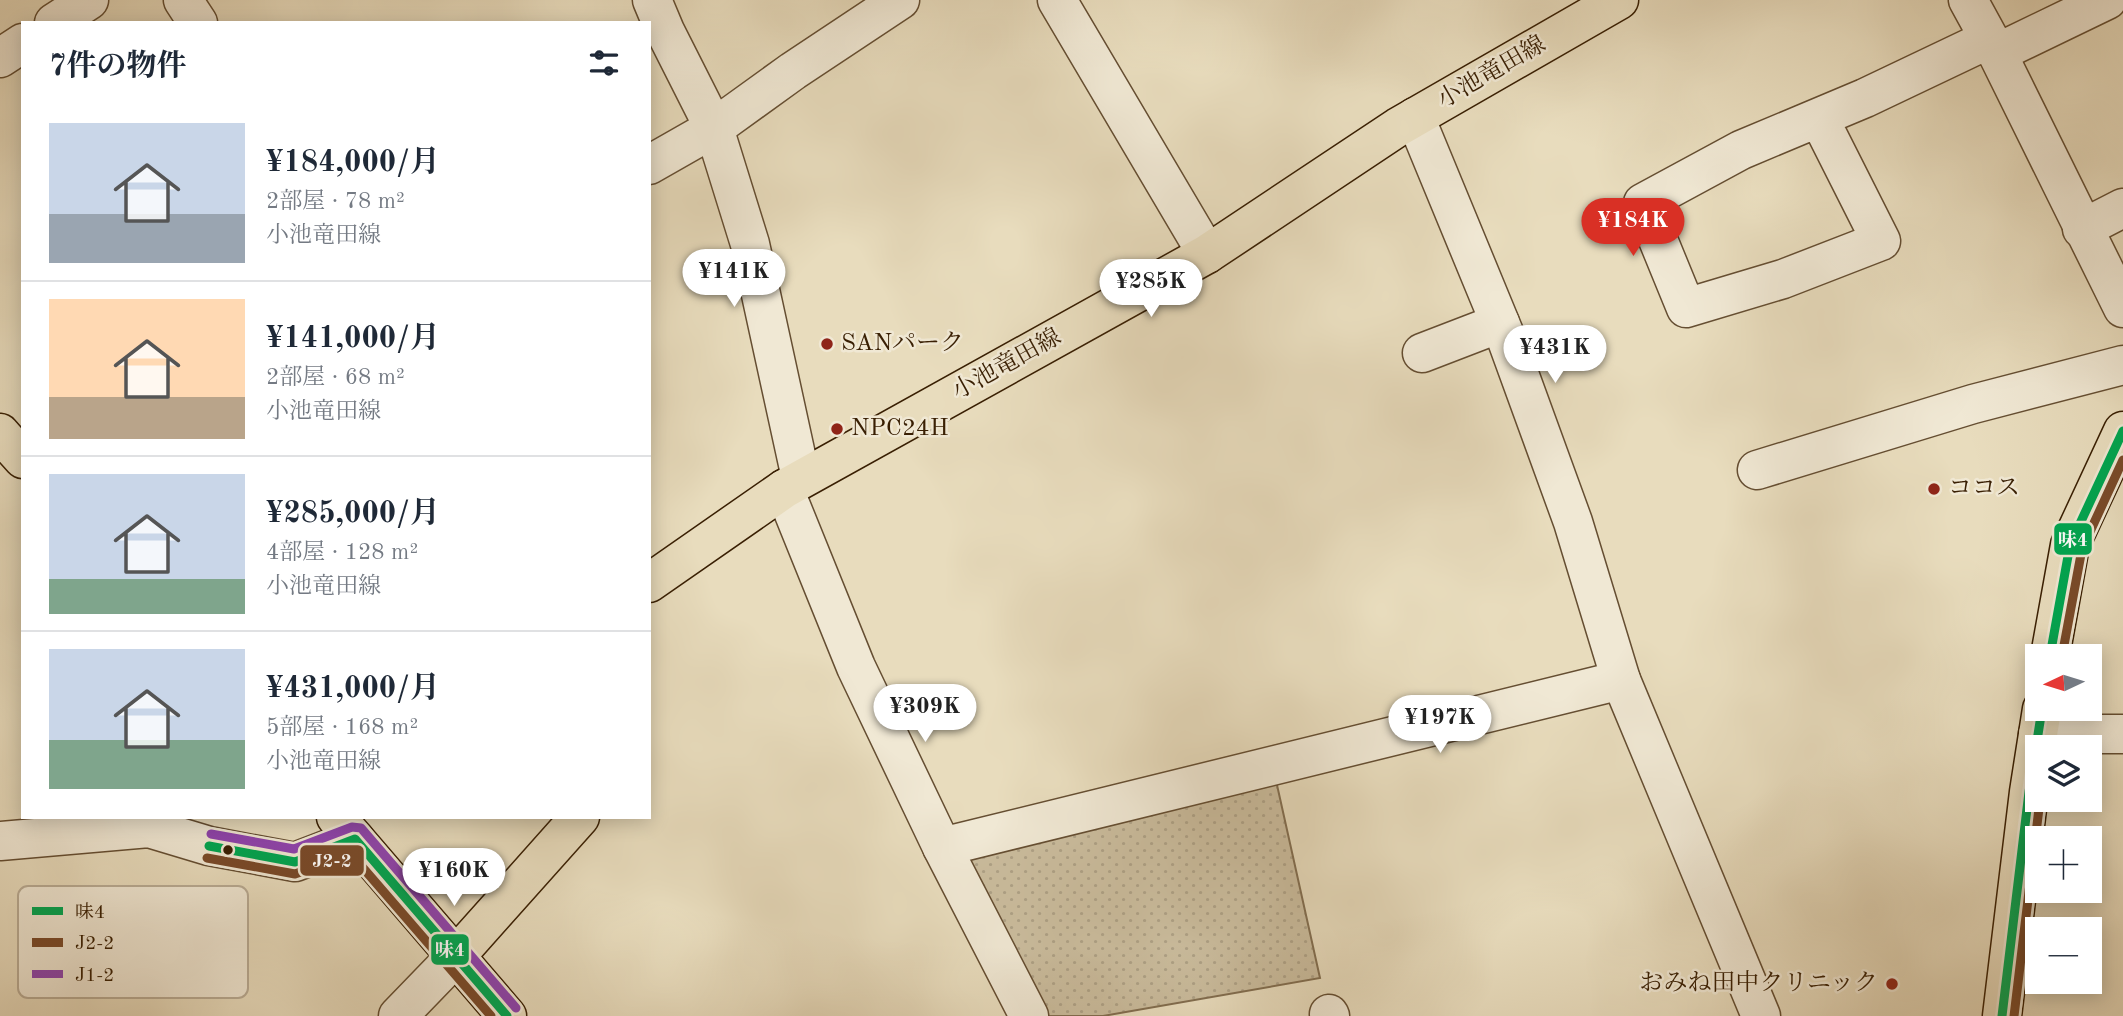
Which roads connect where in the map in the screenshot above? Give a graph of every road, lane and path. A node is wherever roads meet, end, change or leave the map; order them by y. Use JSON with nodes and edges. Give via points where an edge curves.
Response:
{"nodes":[{"id":1,"x":89,"y":0,"type":"edge"},
{"id":2,"x":183,"y":0,"type":"edge"},
{"id":3,"x":652,"y":0,"type":"edge"},
{"id":4,"x":900,"y":0,"type":"edge"},
{"id":5,"x":1057,"y":0,"type":"edge"},
{"id":6,"x":1619,"y":0,"type":"edge"},
{"id":7,"x":1968,"y":0,"type":"edge"},
{"id":8,"x":2107,"y":0,"type":"edge"},
{"id":9,"x":57,"y":21,"type":"edge"},
{"id":10,"x":197,"y":21,"type":"edge"},
{"id":11,"x":1993,"y":46,"type":"junction"},
{"id":12,"x":1415,"y":117,"type":"junction"},
{"id":13,"x":1811,"y":121,"type":"junction"},
{"id":14,"x":714,"y":128,"type":"junction"},
{"id":15,"x":651,"y":164,"type":"edge"},
{"id":16,"x":2123,"y":208,"type":"edge"},
{"id":17,"x":2082,"y":229,"type":"junction"},
{"id":18,"x":1207,"y":254,"type":"junction"},
{"id":19,"x":2123,"y":308,"type":"edge"},
{"id":20,"x":1500,"y":323,"type":"junction"},
{"id":21,"x":1422,"y":353,"type":"dead end"},
{"id":22,"x":2123,"y":365,"type":"edge"},
{"id":23,"x":2123,"y":431,"type":"edge"},
{"id":24,"x":0,"y":433,"type":"edge"},
{"id":25,"x":21,"y":457,"type":"edge"},
{"id":26,"x":1757,"y":470,"type":"dead end"},
{"id":27,"x":792,"y":483,"type":"junction"},
{"id":28,"x":651,"y":582,"type":"edge"},
{"id":29,"x":2052,"y":644,"type":"edge"},
{"id":30,"x":1620,"y":680,"type":"junction"},
{"id":31,"x":2040,"y":721,"type":"edge"},
{"id":32,"x":2123,"y":734,"type":"edge"},
{"id":33,"x":578,"y":819,"type":"edge"},
{"id":34,"x":345,"y":828,"type":"edge"},
{"id":35,"x":0,"y":841,"type":"edge"},
{"id":36,"x":942,"y":847,"type":"junction"},
{"id":37,"x":456,"y":957,"type":"junction"},
{"id":38,"x":398,"y":1016,"type":"edge"},
{"id":39,"x":507,"y":1016,"type":"edge"},
{"id":40,"x":1029,"y":1016,"type":"edge"},
{"id":41,"x":1760,"y":1016,"type":"edge"},
{"id":42,"x":2002,"y":1016,"type":"edge"}],
"edges":[{"from":1,"to":9,"type":"street"},
{"from":2,"to":10,"type":"street"},
{"from":3,"to":14,"type":"street"},
{"from":4,"to":14,"type":"street"},
{"from":5,"to":18,"type":"street"},
{"from":6,"to":12,"type":"main road","name":"小池竜田線"},
{"from":7,"to":11,"type":"street"},
{"from":8,"to":11,"type":"street"},
{"from":11,"to":13,"type":"street"},
{"from":11,"to":17,"type":"street"},
{"from":12,"to":18,"type":"main road","name":"小池竜田線"},
{"from":12,"to":20,"type":"street"},
{"from":13,"to":13,"type":"street","via":[[1741,150],[1643,203],[1686,308],[1783,279],[1881,241],[1824,128]]},
{"from":14,"to":15,"type":"street"},
{"from":14,"to":27,"type":"street","via":[[750,244]]},
{"from":16,"to":17,"type":"street"},
{"from":17,"to":19,"type":"street"},
{"from":18,"to":27,"type":"main road","name":"小池竜田線"},
{"from":20,"to":21,"type":"street"},
{"from":20,"to":30,"type":"street","via":[[1573,522]]},
{"from":22,"to":26,"type":"street","via":[[1973,404]]},
{"from":23,"to":29,"type":"main road","via":[[2070,545]]},
{"from":24,"to":25,"type":"main road"},
{"from":27,"to":28,"type":"main road","name":"小池竜田線"},
{"from":27,"to":36,"type":"street","via":[[856,667]]},
{"from":30,"to":36,"type":"street"},
{"from":30,"to":41,"type":"street"},
{"from":31,"to":32,"type":"street"},
{"from":31,"to":42,"type":"main road"},
{"from":33,"to":37,"type":"main road"},
{"from":34,"to":35,"type":"street","via":[[295,862],[209,846],[149,828]]},
{"from":34,"to":37,"type":"main road"},
{"from":36,"to":40,"type":"street"},
{"from":37,"to":38,"type":"street"},
{"from":37,"to":39,"type":"main road"}]}
